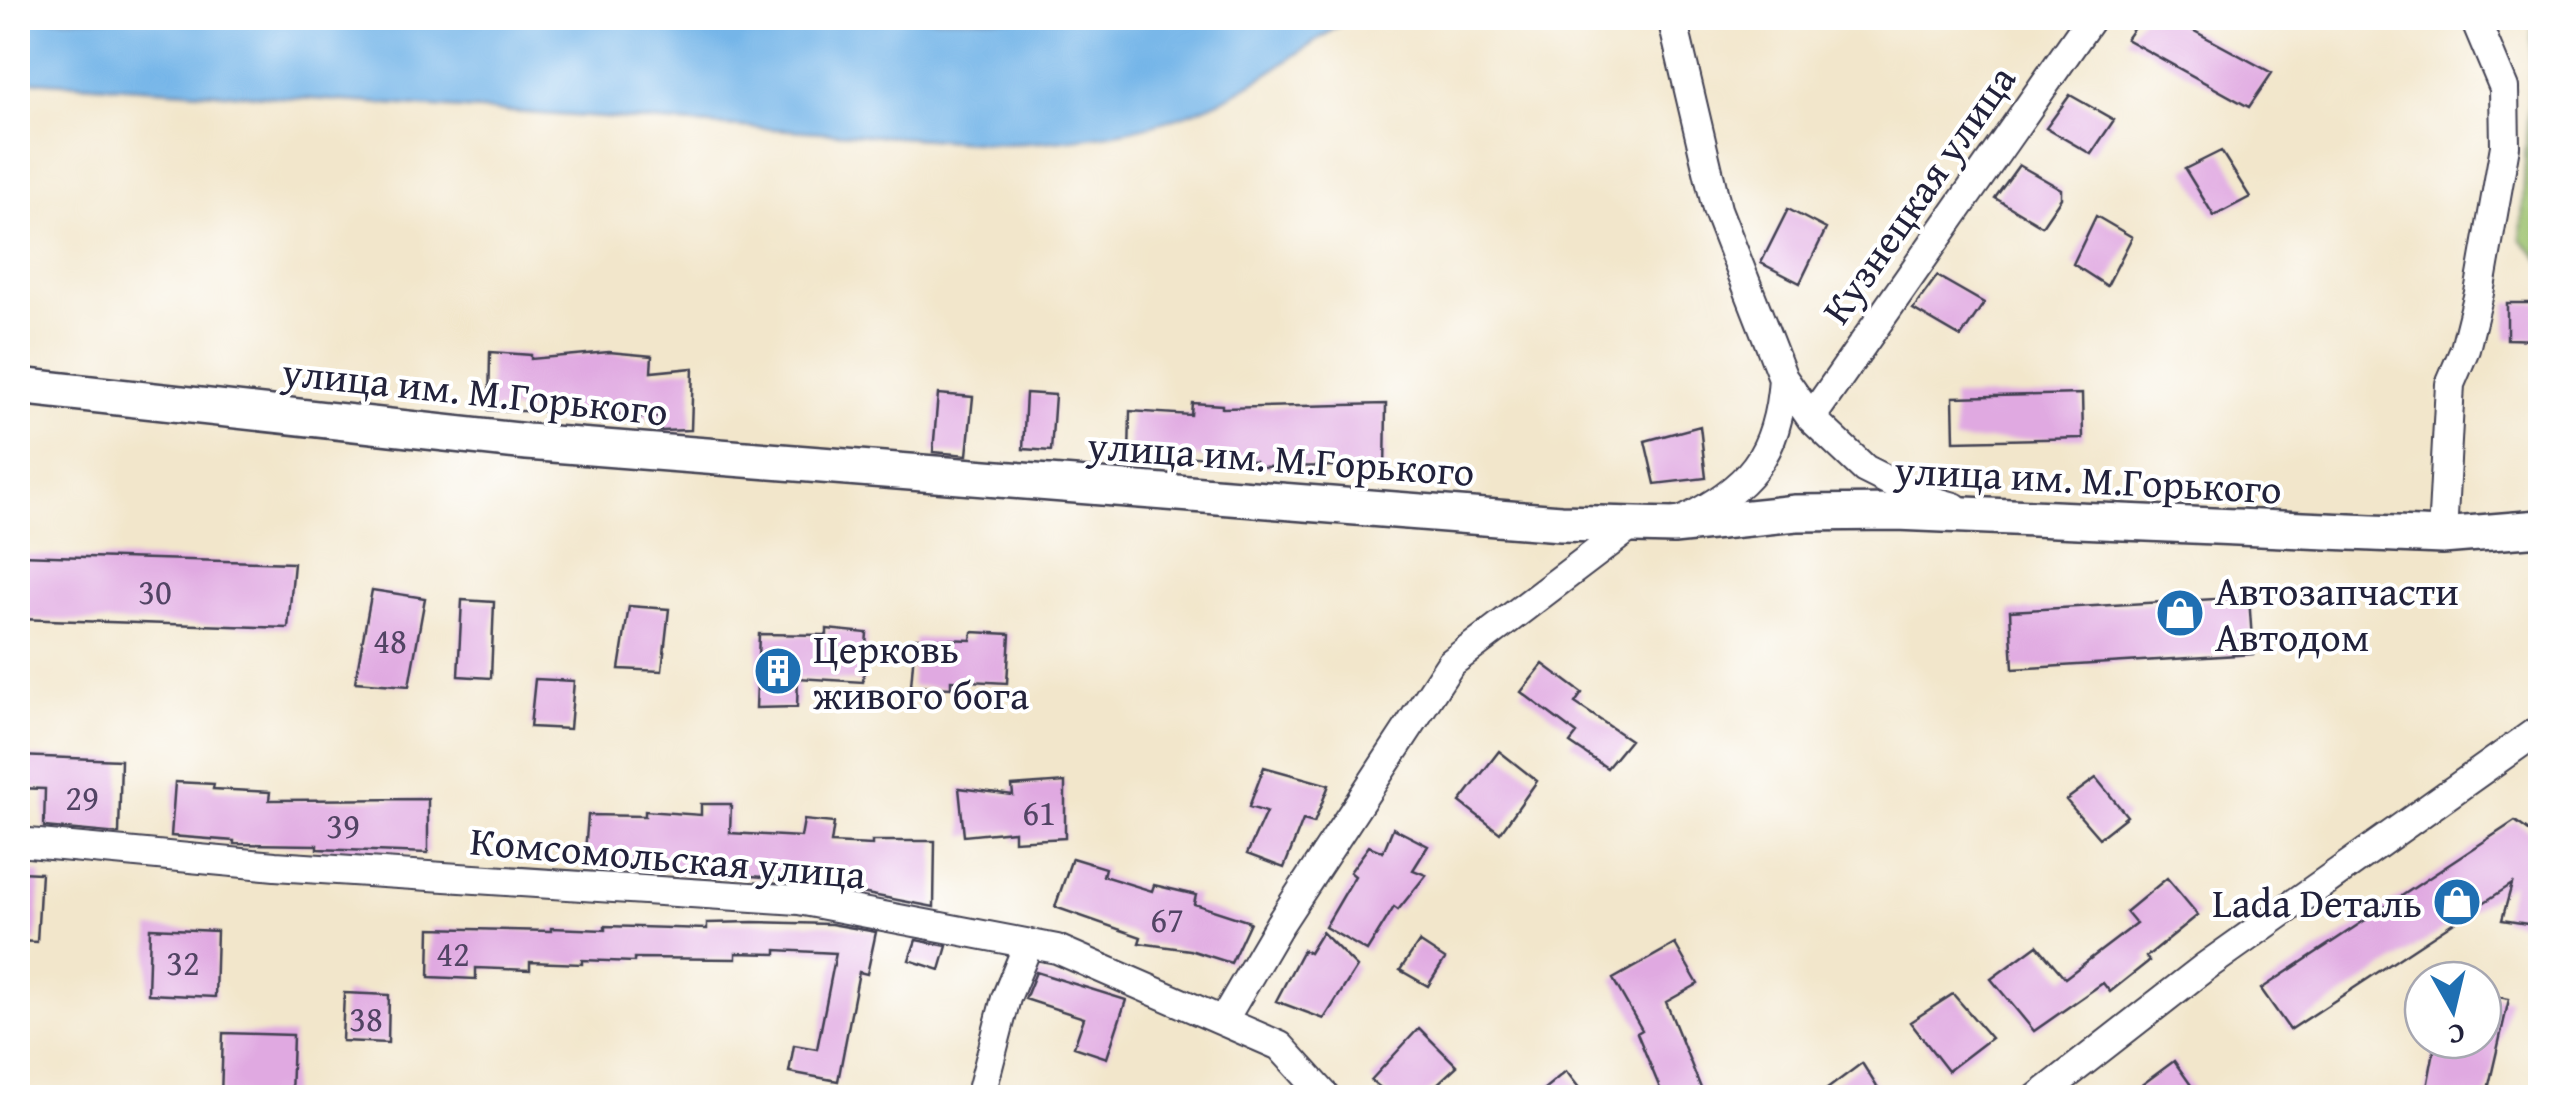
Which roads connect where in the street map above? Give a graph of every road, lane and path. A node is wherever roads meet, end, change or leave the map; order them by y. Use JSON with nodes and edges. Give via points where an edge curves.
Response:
{"nodes":[{"id":1,"x":1673,"y":18,"type":"edge"},
{"id":2,"x":2091,"y":18,"type":"edge"},
{"id":3,"x":2475,"y":19,"type":"edge"},
{"id":4,"x":1783,"y":378,"type":"junction"},
{"id":5,"x":18,"y":386,"type":"edge"},
{"id":6,"x":1811,"y":418,"type":"junction"},
{"id":7,"x":1985,"y":516,"type":"junction"},
{"id":8,"x":1630,"y":526,"type":"junction"},
{"id":9,"x":1674,"y":526,"type":"junction"},
{"id":10,"x":2540,"y":528,"type":"edge"},
{"id":11,"x":2442,"y":536,"type":"junction"},
{"id":12,"x":2540,"y":729,"type":"edge"},
{"id":13,"x":18,"y":842,"type":"edge"},
{"id":14,"x":1028,"y":944,"type":"junction"},
{"id":15,"x":1224,"y":1020,"type":"junction"},
{"id":16,"x":980,"y":1098,"type":"edge"},
{"id":17,"x":1327,"y":1098,"type":"edge"},
{"id":18,"x":2037,"y":1098,"type":"edge"}],
"edges":[{"from":1,"to":4,"type":"street","via":[[1717,209]]},
{"from":2,"to":6,"type":"street","name":"Кузнецкая улица"},
{"from":3,"to":11,"type":"street","via":[[2504,88],[2505,146],[2478,294],[2450,384]]},
{"from":4,"to":6,"type":"street"},
{"from":4,"to":9,"type":"street","via":[[1773,432],[1754,471],[1719,502]]},
{"from":5,"to":8,"type":"main road","name":"улица им. М.Горького","via":[[527,442]]},
{"from":6,"to":7,"type":"street","via":[[1866,469],[1923,498]]},
{"from":7,"to":9,"type":"main road","name":"улица им. М.Горького","via":[[1841,511]]},
{"from":7,"to":11,"type":"main road","name":"улица им. М.Горького"},
{"from":8,"to":9,"type":"main road","name":"улица им. М.Горького"},
{"from":8,"to":15,"type":"street","via":[[1451,664]]},
{"from":10,"to":11,"type":"main road","name":"улица им. М.Горького"},
{"from":12,"to":18,"type":"street","via":[[2205,967]]},
{"from":13,"to":14,"type":"street","name":"Комсомольская улица","via":[[800,900]]},
{"from":14,"to":15,"type":"street","name":"Комсомольская улица","via":[[1057,949]]},
{"from":14,"to":16,"type":"street"},
{"from":15,"to":17,"type":"street","name":"Комсомольская улица","via":[[1280,1046]]}]}
